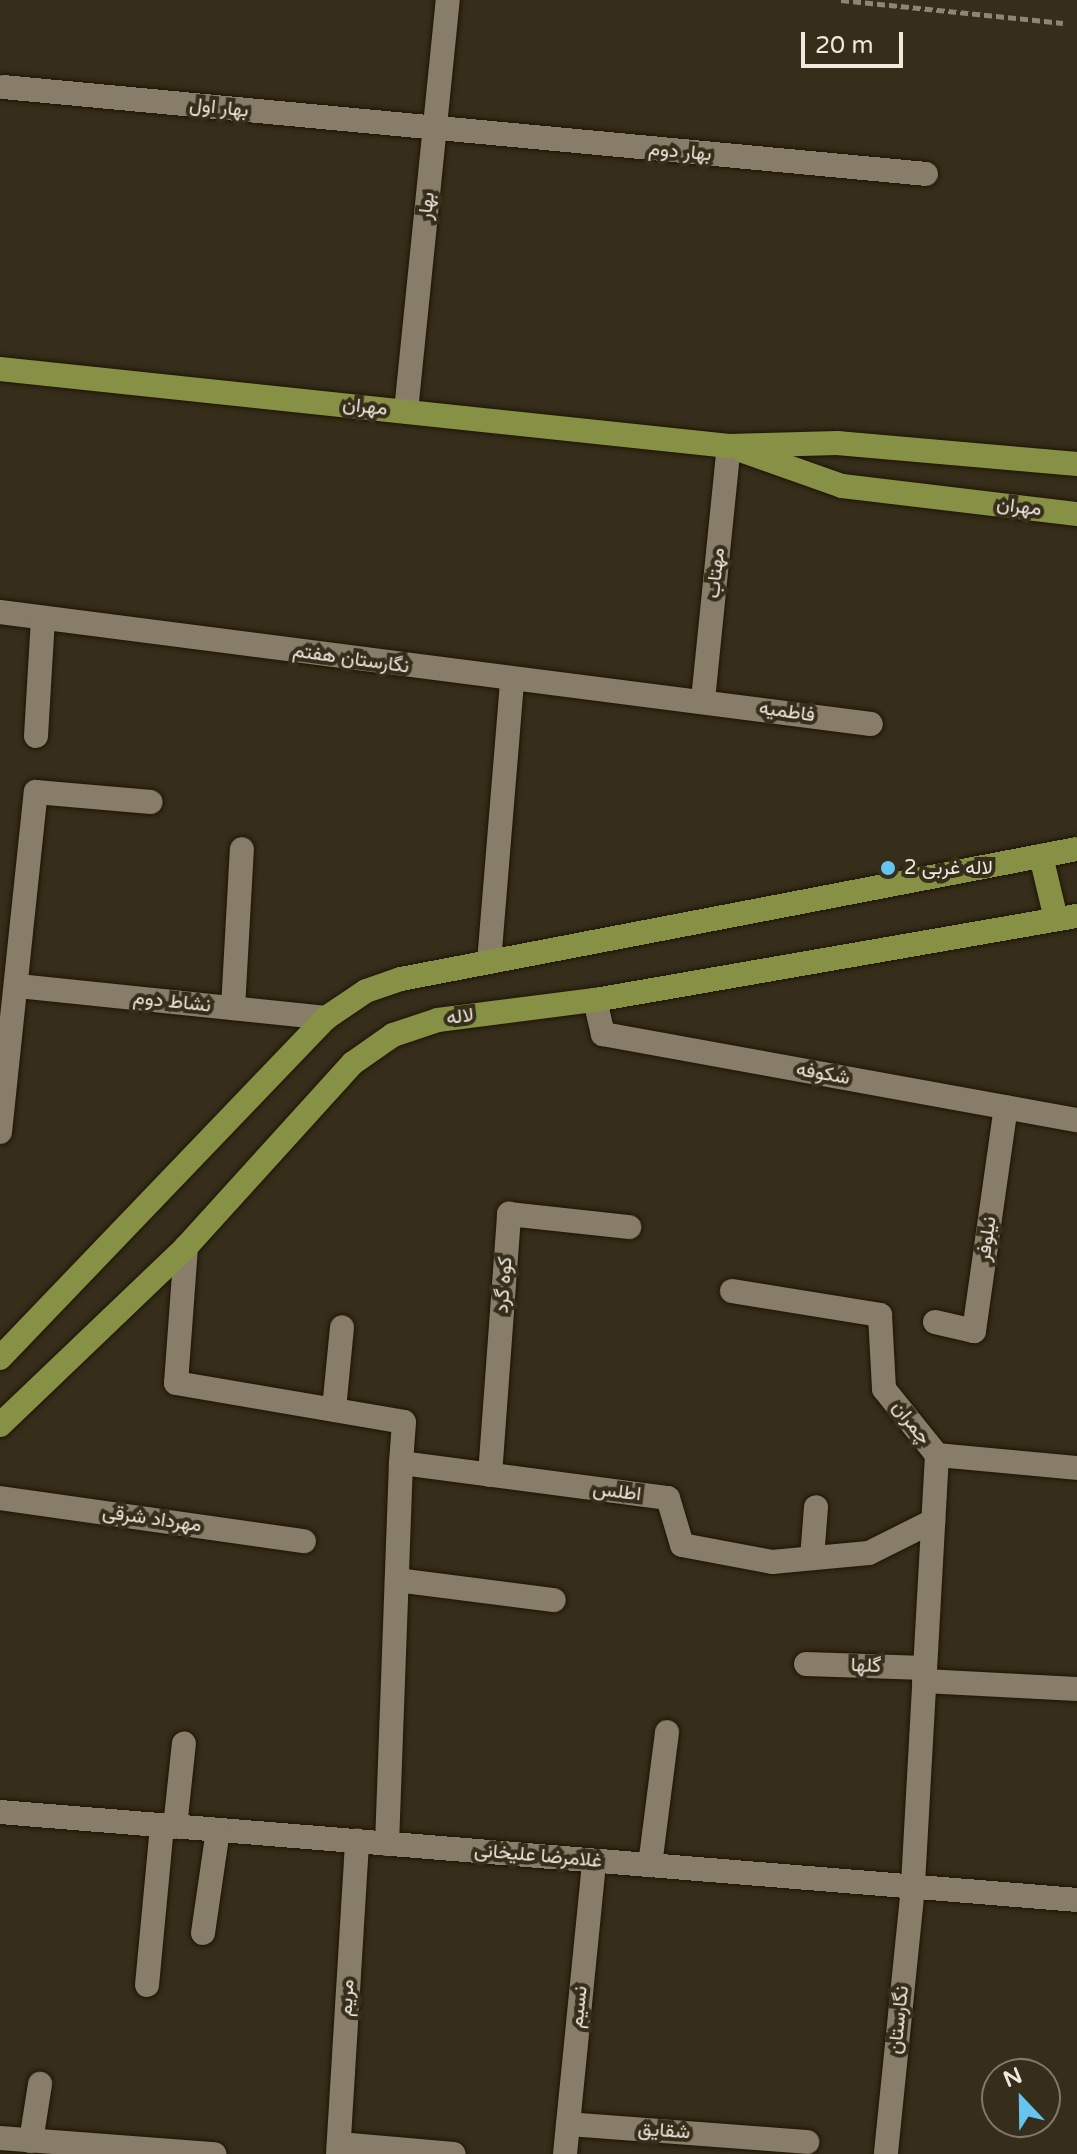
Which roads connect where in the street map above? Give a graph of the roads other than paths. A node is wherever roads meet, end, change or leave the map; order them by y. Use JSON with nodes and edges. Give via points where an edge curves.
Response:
{"nodes":[{"id":1,"x":448,"y":0,"type":"edge"},
{"id":2,"x":3,"y":87,"type":"dead end"},
{"id":3,"x":435,"y":130,"type":"junction"},
{"id":4,"x":926,"y":174,"type":"dead end"},
{"id":5,"x":0,"y":369,"type":"edge"},
{"id":6,"x":406,"y":411,"type":"junction"},
{"id":7,"x":729,"y":446,"type":"junction"},
{"id":8,"x":1077,"y":464,"type":"edge"},
{"id":9,"x":1077,"y":514,"type":"edge"},
{"id":10,"x":0,"y":612,"type":"edge"},
{"id":11,"x":43,"y":618,"type":"junction"},
{"id":12,"x":512,"y":680,"type":"junction"},
{"id":13,"x":703,"y":700,"type":"junction"},
{"id":14,"x":871,"y":724,"type":"dead end"},
{"id":15,"x":36,"y":736,"type":"dead end"},
{"id":16,"x":151,"y":802,"type":"dead end"},
{"id":17,"x":242,"y":849,"type":"dead end"},
{"id":18,"x":1077,"y":849,"type":"edge"},
{"id":19,"x":1041,"y":856,"type":"junction"},
{"id":20,"x":1067,"y":918,"type":"edge"},
{"id":21,"x":11,"y":933,"type":"edge"},
{"id":22,"x":489,"y":962,"type":"junction"},
{"id":23,"x":18,"y":986,"type":"junction"},
{"id":24,"x":595,"y":1000,"type":"junction"},
{"id":25,"x":233,"y":1008,"type":"junction"},
{"id":26,"x":326,"y":1018,"type":"junction"},
{"id":27,"x":1006,"y":1107,"type":"junction"},
{"id":28,"x":1077,"y":1120,"type":"edge"},
{"id":29,"x":0,"y":1132,"type":"edge"},
{"id":30,"x":629,"y":1227,"type":"dead end"},
{"id":31,"x":186,"y":1247,"type":"junction"},
{"id":32,"x":732,"y":1291,"type":"dead end"},
{"id":33,"x":935,"y":1322,"type":"dead end"},
{"id":34,"x":342,"y":1327,"type":"dead end"},
{"id":35,"x":0,"y":1358,"type":"edge"},
{"id":36,"x":334,"y":1409,"type":"junction"},
{"id":37,"x":0,"y":1425,"type":"edge"},
{"id":38,"x":937,"y":1455,"type":"junction"},
{"id":39,"x":401,"y":1463,"type":"junction"},
{"id":40,"x":1077,"y":1468,"type":"edge"},
{"id":41,"x":490,"y":1475,"type":"junction"},
{"id":42,"x":0,"y":1498,"type":"edge"},
{"id":43,"x":816,"y":1507,"type":"dead end"},
{"id":44,"x":933,"y":1521,"type":"junction"},
{"id":45,"x":304,"y":1541,"type":"dead end"},
{"id":46,"x":812,"y":1558,"type":"junction"},
{"id":47,"x":397,"y":1580,"type":"junction"},
{"id":48,"x":554,"y":1600,"type":"dead end"},
{"id":49,"x":806,"y":1664,"type":"dead end"},
{"id":50,"x":925,"y":1675,"type":"junction"},
{"id":51,"x":1077,"y":1689,"type":"edge"},
{"id":52,"x":667,"y":1732,"type":"dead end"},
{"id":53,"x":184,"y":1743,"type":"dead end"},
{"id":54,"x":0,"y":1812,"type":"edge"},
{"id":55,"x":168,"y":1826,"type":"junction"},
{"id":56,"x":218,"y":1830,"type":"junction"},
{"id":57,"x":357,"y":1841,"type":"junction"},
{"id":58,"x":387,"y":1844,"type":"junction"},
{"id":59,"x":594,"y":1861,"type":"junction"},
{"id":60,"x":650,"y":1865,"type":"junction"},
{"id":61,"x":913,"y":1887,"type":"junction"},
{"id":62,"x":1077,"y":1900,"type":"edge"},
{"id":63,"x":203,"y":1933,"type":"dead end"},
{"id":64,"x":147,"y":1985,"type":"dead end"},
{"id":65,"x":40,"y":2084,"type":"dead end"},
{"id":66,"x":568,"y":2124,"type":"junction"},
{"id":67,"x":0,"y":2138,"type":"edge"},
{"id":68,"x":31,"y":2141,"type":"junction"},
{"id":69,"x":807,"y":2142,"type":"dead end"},
{"id":70,"x":338,"y":2149,"type":"edge"},
{"id":71,"x":100,"y":2150,"type":"edge"},
{"id":72,"x":214,"y":2154,"type":"edge"},
{"id":73,"x":454,"y":2154,"type":"edge"},
{"id":74,"x":565,"y":2154,"type":"edge"},
{"id":75,"x":886,"y":2154,"type":"edge"}],
"edges":[{"from":1,"to":3,"type":"street","name":"بهار"},
{"from":2,"to":3,"type":"street","name":"بهار اول"},
{"from":3,"to":4,"type":"street","name":"بهار دوم"},
{"from":3,"to":6,"type":"street","name":"بهار"},
{"from":5,"to":6,"type":"main road","name":"مهران"},
{"from":6,"to":7,"type":"main road","name":"مهران"},
{"from":7,"to":8,"type":"main road","name":"مهران","via":[[837,443]]},
{"from":7,"to":9,"type":"main road","name":"مهران","via":[[842,486]]},
{"from":7,"to":13,"type":"street","name":"مهتاب"},
{"from":10,"to":11,"type":"street","name":"نگارستان هفتم"},
{"from":11,"to":12,"type":"street","name":"نگارستان هفتم"},
{"from":11,"to":15,"type":"street"},
{"from":12,"to":13,"type":"street","name":"نگارستان هفتم"},
{"from":12,"to":22,"type":"street"},
{"from":13,"to":14,"type":"street","name":"فاطمیه"},
{"from":16,"to":21,"type":"street","via":[[36,792]]},
{"from":17,"to":25,"type":"street"},
{"from":18,"to":19,"type":"main road"},
{"from":19,"to":20,"type":"main road"},
{"from":19,"to":22,"type":"main road"},
{"from":20,"to":24,"type":"main road","name":"لاله"},
{"from":21,"to":23,"type":"street"},
{"from":22,"to":26,"type":"main road","via":[[366,991]]},
{"from":23,"to":25,"type":"street","name":"نشاط دوم"},
{"from":23,"to":29,"type":"street"},
{"from":24,"to":27,"type":"street","name":"شکوفه","via":[[603,1034]]},
{"from":24,"to":31,"type":"main road","name":"لاله","via":[[438,1020],[393,1035],[353,1063]]},
{"from":25,"to":26,"type":"street","name":"نشاط دوم"},
{"from":26,"to":35,"type":"main road"},
{"from":27,"to":28,"type":"street","name":"شکوفه"},
{"from":27,"to":33,"type":"street","name":"نیلوفر","via":[[974,1331]]},
{"from":30,"to":41,"type":"street","name":"کوه گرد","via":[[509,1214]]},
{"from":31,"to":36,"type":"street","via":[[176,1383]]},
{"from":31,"to":37,"type":"main road","name":"لاله"},
{"from":32,"to":38,"type":"street","name":"چمران","via":[[880,1315],[884,1389]]},
{"from":34,"to":36,"type":"street"},
{"from":36,"to":39,"type":"street","via":[[404,1422]]},
{"from":38,"to":40,"type":"street"},
{"from":38,"to":44,"type":"street","name":"چمران"},
{"from":39,"to":41,"type":"street","name":"اطلس"},
{"from":39,"to":47,"type":"street"},
{"from":41,"to":46,"type":"street","name":"اطلس","via":[[668,1498],[682,1545],[772,1562]]},
{"from":42,"to":45,"type":"street","name":"مهرداد شرقی"},
{"from":43,"to":46,"type":"street"},
{"from":44,"to":46,"type":"street","name":"اطلس","via":[[869,1553]]},
{"from":44,"to":50,"type":"street","name":"چمران"},
{"from":47,"to":48,"type":"street"},
{"from":47,"to":58,"type":"street"},
{"from":49,"to":50,"type":"street","name":"گلها"},
{"from":50,"to":51,"type":"street"},
{"from":50,"to":61,"type":"street","name":"چمران"},
{"from":52,"to":60,"type":"street"},
{"from":53,"to":55,"type":"street"},
{"from":54,"to":55,"type":"street","name":"غلامرضا علیخانی"},
{"from":55,"to":56,"type":"street","name":"غلامرضا علیخانی"},
{"from":55,"to":64,"type":"street"},
{"from":56,"to":57,"type":"street","name":"غلامرضا علیخانی"},
{"from":56,"to":63,"type":"street"},
{"from":57,"to":58,"type":"street","name":"غلامرضا علیخانی"},
{"from":57,"to":70,"type":"street","name":"مریم"},
{"from":58,"to":59,"type":"street","name":"غلامرضا علیخانی"},
{"from":59,"to":60,"type":"street","name":"غلامرضا علیخانی"},
{"from":59,"to":66,"type":"street","name":"نسیم"},
{"from":60,"to":61,"type":"street","name":"غلامرضا علیخانی"},
{"from":61,"to":62,"type":"street","name":"غلامرضا علیخانی"},
{"from":61,"to":75,"type":"street","name":"نگارستان"},
{"from":65,"to":68,"type":"street"},
{"from":66,"to":69,"type":"street","name":"شقایق"},
{"from":66,"to":74,"type":"street","name":"نسیم"},
{"from":67,"to":68,"type":"street"},
{"from":68,"to":71,"type":"street"},
{"from":70,"to":73,"type":"street"},
{"from":71,"to":72,"type":"street"}]}
